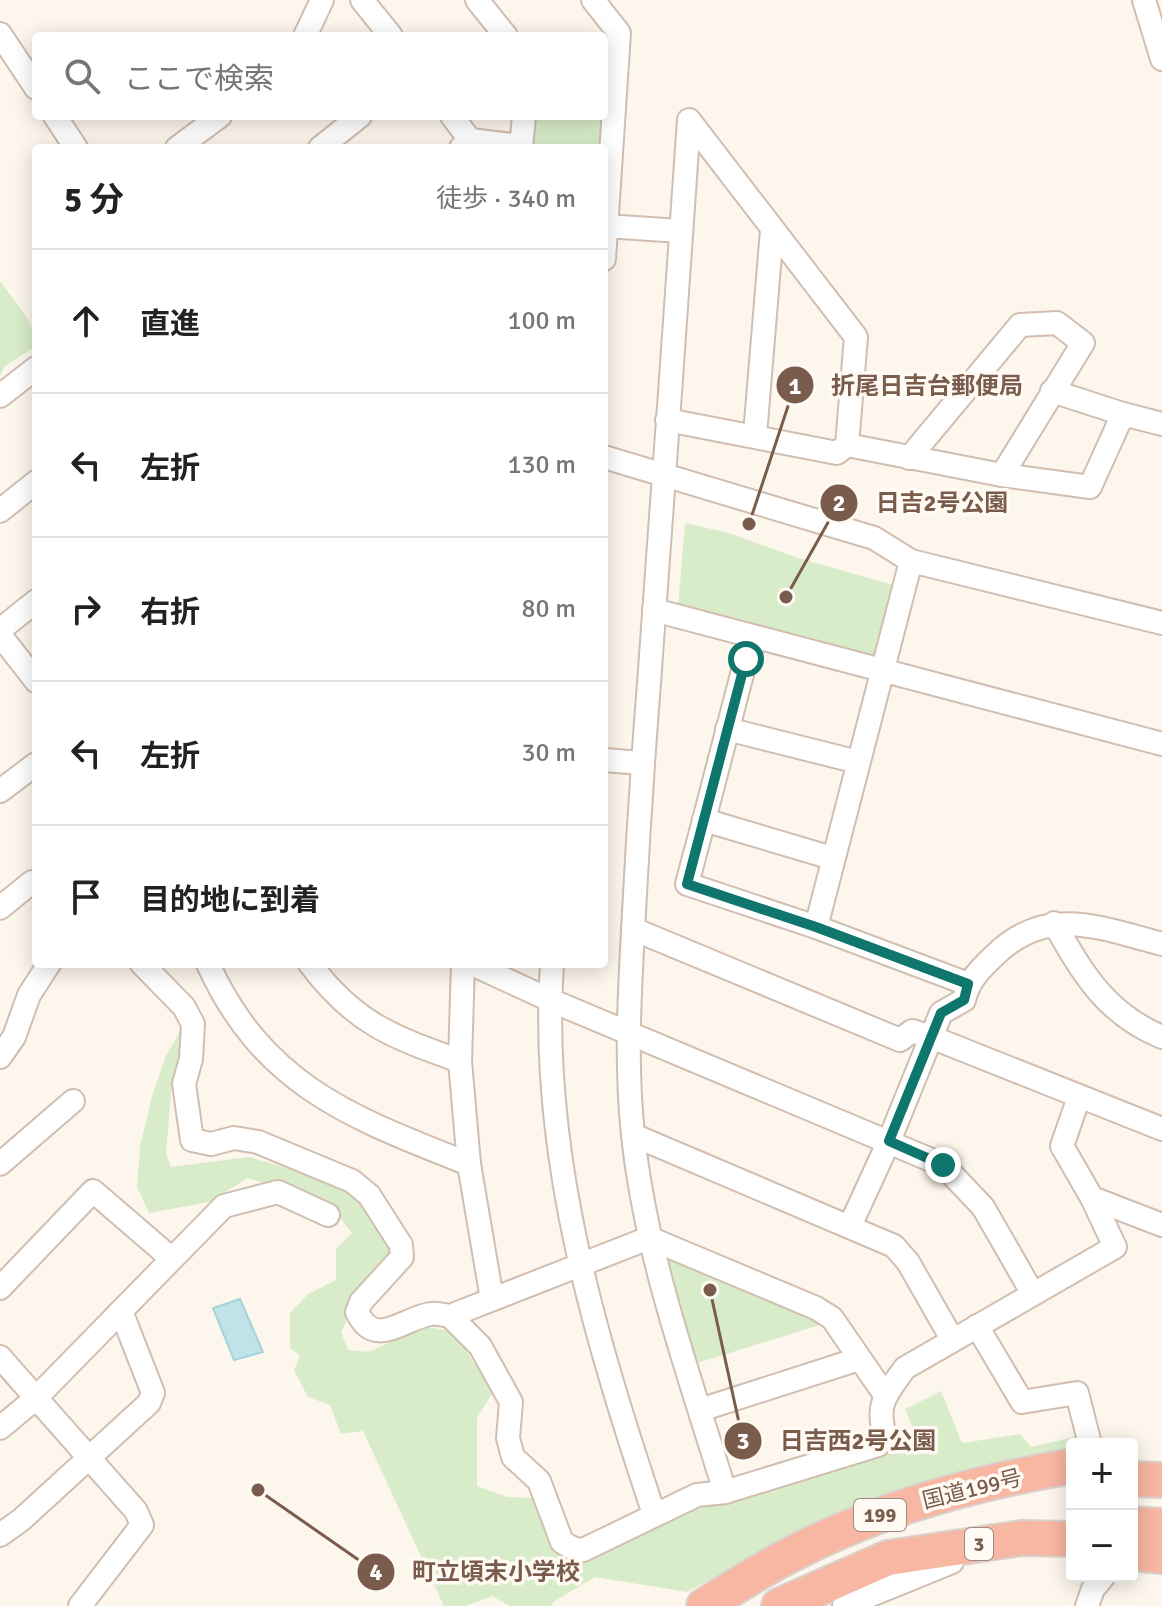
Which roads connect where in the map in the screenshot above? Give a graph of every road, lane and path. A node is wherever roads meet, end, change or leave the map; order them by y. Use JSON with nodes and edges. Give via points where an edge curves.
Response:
{"nodes":[{"id":1,"x":322,"y":0,"type":"edge"},
{"id":2,"x":362,"y":0,"type":"edge"},
{"id":3,"x":477,"y":0,"type":"edge"},
{"id":4,"x":593,"y":0,"type":"edge"},
{"id":5,"x":1144,"y":0,"type":"edge"},
{"id":6,"x":1157,"y":28,"type":"edge"},
{"id":7,"x":307,"y":32,"type":"edge"},
{"id":8,"x":388,"y":32,"type":"edge"},
{"id":9,"x":503,"y":32,"type":"edge"},
{"id":10,"x":0,"y":34,"type":"edge"},
{"id":11,"x":1162,"y":59,"type":"edge"},
{"id":12,"x":610,"y":71,"type":"edge"},
{"id":13,"x":32,"y":82,"type":"edge"},
{"id":14,"x":58,"y":120,"type":"edge"},
{"id":15,"x":216,"y":120,"type":"edge"},
{"id":16,"x":355,"y":120,"type":"edge"},
{"id":17,"x":454,"y":120,"type":"edge"},
{"id":18,"x":524,"y":120,"type":"edge"},
{"id":19,"x":73,"y":144,"type":"edge"},
{"id":20,"x":190,"y":144,"type":"edge"},
{"id":21,"x":325,"y":144,"type":"edge"},
{"id":22,"x":466,"y":144,"type":"edge"},
{"id":23,"x":521,"y":144,"type":"edge"},
{"id":24,"x":608,"y":144,"type":"edge"},
{"id":25,"x":608,"y":226,"type":"edge"},
{"id":26,"x":772,"y":230,"type":"junction"},
{"id":27,"x":681,"y":231,"type":"junction"},
{"id":28,"x":32,"y":371,"type":"edge"},
{"id":29,"x":1052,"y":391,"type":"junction"},
{"id":30,"x":0,"y":396,"type":"edge"},
{"id":31,"x":1123,"y":414,"type":"junction"},
{"id":32,"x":667,"y":420,"type":"junction"},
{"id":33,"x":1162,"y":424,"type":"edge"},
{"id":34,"x":755,"y":435,"type":"junction"},
{"id":35,"x":847,"y":445,"type":"junction"},
{"id":36,"x":608,"y":458,"type":"edge"},
{"id":37,"x":909,"y":458,"type":"junction"},
{"id":38,"x":664,"y":475,"type":"junction"},
{"id":39,"x":1002,"y":475,"type":"junction"},
{"id":40,"x":32,"y":485,"type":"edge"},
{"id":41,"x":0,"y":511,"type":"edge"},
{"id":42,"x":911,"y":561,"type":"junction"},
{"id":43,"x":32,"y":605,"type":"edge"},
{"id":44,"x":654,"y":610,"type":"junction"},
{"id":45,"x":1162,"y":623,"type":"edge"},
{"id":46,"x":0,"y":633,"type":"edge"},
{"id":47,"x":757,"y":638,"type":"junction"},
{"id":48,"x":883,"y":670,"type":"junction"},
{"id":49,"x":32,"y":676,"type":"edge"},
{"id":50,"x":727,"y":729,"type":"junction"},
{"id":51,"x":1162,"y":744,"type":"edge"},
{"id":52,"x":608,"y":760,"type":"edge"},
{"id":53,"x":858,"y":762,"type":"junction"},
{"id":54,"x":642,"y":763,"type":"junction"},
{"id":55,"x":32,"y":767,"type":"edge"},
{"id":56,"x":1,"y":789,"type":"edge"},
{"id":57,"x":704,"y":820,"type":"junction"},
{"id":58,"x":832,"y":858,"type":"junction"},
{"id":59,"x":32,"y":882,"type":"edge"},
{"id":60,"x":0,"y":908,"type":"edge"},
{"id":61,"x":1054,"y":923,"type":"junction"},
{"id":62,"x":816,"y":927,"type":"junction"},
{"id":63,"x":633,"y":929,"type":"junction"},
{"id":64,"x":1162,"y":944,"type":"edge"},
{"id":65,"x":46,"y":968,"type":"edge"},
{"id":66,"x":146,"y":968,"type":"edge"},
{"id":67,"x":210,"y":968,"type":"edge"},
{"id":68,"x":313,"y":968,"type":"edge"},
{"id":69,"x":463,"y":968,"type":"edge"},
{"id":70,"x":481,"y":968,"type":"edge"},
{"id":71,"x":552,"y":968,"type":"edge"},
{"id":72,"x":968,"y":984,"type":"junction"},
{"id":73,"x":550,"y":1000,"type":"junction"},
{"id":74,"x":627,"y":1031,"type":"junction"},
{"id":75,"x":931,"y":1037,"type":"junction"},
{"id":76,"x":1162,"y":1037,"type":"edge"},
{"id":77,"x":0,"y":1057,"type":"edge"},
{"id":78,"x":460,"y":1061,"type":"junction"},
{"id":79,"x":1079,"y":1097,"type":"junction"},
{"id":80,"x":73,"y":1101,"type":"dead end"},
{"id":81,"x":1162,"y":1129,"type":"edge"},
{"id":82,"x":633,"y":1135,"type":"junction"},
{"id":83,"x":889,"y":1141,"type":"junction"},
{"id":84,"x":0,"y":1164,"type":"edge"},
{"id":85,"x":469,"y":1164,"type":"junction"},
{"id":86,"x":1092,"y":1198,"type":"junction"},
{"id":87,"x":328,"y":1215,"type":"dead end"},
{"id":88,"x":1162,"y":1225,"type":"edge"},
{"id":89,"x":850,"y":1226,"type":"junction"},
{"id":90,"x":649,"y":1238,"type":"junction"},
{"id":91,"x":172,"y":1259,"type":"junction"},
{"id":92,"x":579,"y":1265,"type":"junction"},
{"id":93,"x":0,"y":1288,"type":"edge"},
{"id":94,"x":1033,"y":1294,"type":"junction"},
{"id":95,"x":492,"y":1299,"type":"junction"},
{"id":96,"x":121,"y":1311,"type":"junction"},
{"id":97,"x":450,"y":1316,"type":"junction"},
{"id":98,"x":977,"y":1326,"type":"junction"},
{"id":99,"x":952,"y":1339,"type":"junction"},
{"id":100,"x":0,"y":1357,"type":"edge"},
{"id":101,"x":859,"y":1359,"type":"junction"},
{"id":102,"x":885,"y":1395,"type":"junction"},
{"id":103,"x":35,"y":1399,"type":"junction"},
{"id":104,"x":700,"y":1410,"type":"junction"},
{"id":105,"x":0,"y":1428,"type":"edge"},
{"id":106,"x":1088,"y":1438,"type":"edge"},
{"id":107,"x":89,"y":1459,"type":"junction"},
{"id":108,"x":1138,"y":1462,"type":"edge"},
{"id":109,"x":1162,"y":1462,"type":"edge"},
{"id":110,"x":1066,"y":1467,"type":"edge"},
{"id":111,"x":1138,"y":1479,"type":"edge"},
{"id":112,"x":1162,"y":1480,"type":"edge"},
{"id":113,"x":1066,"y":1485,"type":"edge"},
{"id":114,"x":725,"y":1492,"type":"junction"},
{"id":115,"x":1138,"y":1513,"type":"edge"},
{"id":116,"x":654,"y":1514,"type":"junction"},
{"id":117,"x":1162,"y":1515,"type":"edge"},
{"id":118,"x":1138,"y":1524,"type":"edge"},
{"id":119,"x":1162,"y":1526,"type":"edge"},
{"id":120,"x":0,"y":1535,"type":"edge"},
{"id":121,"x":1066,"y":1535,"type":"edge"},
{"id":122,"x":1066,"y":1537,"type":"edge"},
{"id":123,"x":1138,"y":1543,"type":"edge"},
{"id":124,"x":1162,"y":1545,"type":"edge"},
{"id":125,"x":1138,"y":1554,"type":"edge"},
{"id":126,"x":1162,"y":1556,"type":"edge"},
{"id":127,"x":965,"y":1559,"type":"junction"},
{"id":128,"x":1138,"y":1563,"type":"edge"},
{"id":129,"x":1162,"y":1565,"type":"edge"},
{"id":130,"x":1099,"y":1582,"type":"edge"},
{"id":131,"x":80,"y":1606,"type":"edge"},
{"id":132,"x":704,"y":1606,"type":"edge"},
{"id":133,"x":722,"y":1606,"type":"edge"},
{"id":134,"x":779,"y":1606,"type":"edge"},
{"id":135,"x":823,"y":1606,"type":"edge"},
{"id":136,"x":844,"y":1606,"type":"edge"},
{"id":137,"x":1087,"y":1606,"type":"edge"}],
"edges":[{"from":1,"to":7,"type":"street"},
{"from":2,"to":8,"type":"street"},
{"from":3,"to":9,"type":"street"},
{"from":4,"to":12,"type":"street","via":[[619,33]]},
{"from":5,"to":6,"type":"street"},
{"from":6,"to":11,"type":"street"},
{"from":10,"to":13,"type":"street"},
{"from":12,"to":24,"type":"street"},
{"from":14,"to":19,"type":"street"},
{"from":15,"to":20,"type":"street"},
{"from":16,"to":21,"type":"street"},
{"from":17,"to":22,"type":"street"},
{"from":18,"to":23,"type":"street"},
{"from":25,"to":27,"type":"street"},
{"from":26,"to":27,"type":"street","via":[[689,120]]},
{"from":26,"to":34,"type":"street"},
{"from":26,"to":35,"type":"street","via":[[856,337]]},
{"from":27,"to":32,"type":"street"},
{"from":28,"to":30,"type":"street"},
{"from":29,"to":31,"type":"street"},
{"from":29,"to":37,"type":"street","via":[[1083,343],[1057,323],[1020,325]]},
{"from":29,"to":39,"type":"street"},
{"from":31,"to":33,"type":"street"},
{"from":31,"to":39,"type":"street","via":[[1090,487]]},
{"from":32,"to":34,"type":"street"},
{"from":32,"to":38,"type":"street"},
{"from":34,"to":35,"type":"street","via":[[837,453]]},
{"from":35,"to":37,"type":"street"},
{"from":36,"to":38,"type":"street"},
{"from":37,"to":39,"type":"street"},
{"from":38,"to":42,"type":"street","via":[[874,538]]},
{"from":38,"to":44,"type":"street"},
{"from":40,"to":41,"type":"street"},
{"from":42,"to":45,"type":"street"},
{"from":42,"to":48,"type":"street"},
{"from":43,"to":46,"type":"street"},
{"from":44,"to":47,"type":"street"},
{"from":44,"to":54,"type":"street"},
{"from":46,"to":49,"type":"street"},
{"from":47,"to":48,"type":"street"},
{"from":47,"to":50,"type":"street"},
{"from":48,"to":51,"type":"street"},
{"from":48,"to":53,"type":"street"},
{"from":50,"to":53,"type":"street"},
{"from":50,"to":57,"type":"street"},
{"from":52,"to":54,"type":"street"},
{"from":53,"to":58,"type":"street"},
{"from":54,"to":63,"type":"street"},
{"from":55,"to":56,"type":"street"},
{"from":57,"to":58,"type":"street"},
{"from":57,"to":62,"type":"street","via":[[687,884]]},
{"from":58,"to":62,"type":"street"},
{"from":59,"to":60,"type":"street"},
{"from":61,"to":64,"type":"street","via":[[1090,925]]},
{"from":61,"to":72,"type":"street","via":[[1009,943]]},
{"from":61,"to":76,"type":"street","via":[[1114,1010]]},
{"from":62,"to":72,"type":"street"},
{"from":63,"to":74,"type":"street"},
{"from":63,"to":75,"type":"street","via":[[900,1040],[912,1031]]},
{"from":65,"to":77,"type":"street"},
{"from":66,"to":97,"type":"street","via":[[184,1007],[193,1024],[184,1084],[192,1140],[258,1142],[352,1181],[369,1195],[401,1245],[402,1257],[361,1302],[357,1312],[362,1322],[372,1330],[389,1330],[432,1313]]},
{"from":67,"to":85,"type":"street","via":[[231,1007],[267,1054],[299,1083],[345,1113]]},
{"from":68,"to":78,"type":"street","via":[[355,1014],[401,1040]]},
{"from":69,"to":78,"type":"street"},
{"from":70,"to":73,"type":"street"},
{"from":71,"to":73,"type":"street"},
{"from":72,"to":75,"type":"street","via":[[964,1000],[941,1013]]},
{"from":73,"to":74,"type":"street"},
{"from":73,"to":92,"type":"street","via":[[556,1125]]},
{"from":74,"to":82,"type":"street"},
{"from":74,"to":83,"type":"street"},
{"from":75,"to":79,"type":"street"},
{"from":75,"to":83,"type":"street"},
{"from":78,"to":85,"type":"street"},
{"from":79,"to":81,"type":"street"},
{"from":79,"to":86,"type":"street","via":[[1062,1146]]},
{"from":80,"to":84,"type":"street"},
{"from":82,"to":89,"type":"street"},
{"from":82,"to":90,"type":"street"},
{"from":83,"to":89,"type":"street"},
{"from":83,"to":94,"type":"street","via":[[943,1165],[963,1184],[983,1207]]},
{"from":85,"to":95,"type":"street"},
{"from":86,"to":88,"type":"street"},
{"from":86,"to":94,"type":"street","via":[[1115,1247]]},
{"from":87,"to":91,"type":"street","via":[[278,1192],[224,1206]]},
{"from":89,"to":99,"type":"street","via":[[894,1246]]},
{"from":90,"to":92,"type":"street"},
{"from":90,"to":101,"type":"street","via":[[816,1308],[832,1318]]},
{"from":90,"to":104,"type":"street"},
{"from":91,"to":93,"type":"street","via":[[93,1191]]},
{"from":91,"to":96,"type":"street"},
{"from":92,"to":95,"type":"street"},
{"from":92,"to":116,"type":"street"},
{"from":94,"to":98,"type":"street"},
{"from":95,"to":97,"type":"street"},
{"from":96,"to":103,"type":"street"},
{"from":96,"to":107,"type":"street","via":[[153,1393],[149,1403]]},
{"from":97,"to":116,"type":"street","via":[[480,1346],[511,1402],[508,1438],[513,1457],[539,1481],[562,1542],[583,1550]]},
{"from":98,"to":99,"type":"street"},
{"from":98,"to":106,"type":"street","via":[[1022,1402],[1077,1393]]},
{"from":99,"to":102,"type":"street","via":[[905,1368]]},
{"from":100,"to":103,"type":"street"},
{"from":101,"to":102,"type":"street"},
{"from":101,"to":104,"type":"street"},
{"from":102,"to":114,"type":"street","via":[[879,1417],[885,1435],[878,1445]]},
{"from":103,"to":105,"type":"street"},
{"from":103,"to":107,"type":"street"},
{"from":104,"to":114,"type":"street"},
{"from":107,"to":120,"type":"street"},
{"from":107,"to":131,"type":"street","via":[[136,1511],[142,1525]]},
{"from":108,"to":109,"type":"highway"},
{"from":110,"to":132,"type":"highway","name":"国道199号","number":"199","via":[[949,1491],[873,1518],[789,1555]]},
{"from":111,"to":112,"type":"highway"},
{"from":113,"to":133,"type":"highway","number":"3","via":[[954,1506],[867,1539]]},
{"from":114,"to":116,"type":"street","via":[[697,1495]]},
{"from":115,"to":117,"type":"highway"},
{"from":118,"to":119,"type":"highway"},
{"from":121,"to":134,"type":"highway","name":"国道199号","number":"199","via":[[999,1526],[888,1558]]},
{"from":122,"to":127,"type":"highway"},
{"from":123,"to":124,"type":"highway"},
{"from":125,"to":126,"type":"highway"},
{"from":127,"to":135,"type":"highway"},
{"from":127,"to":136,"type":"street"},
{"from":128,"to":129,"type":"street"},
{"from":130,"to":137,"type":"street"}]}
